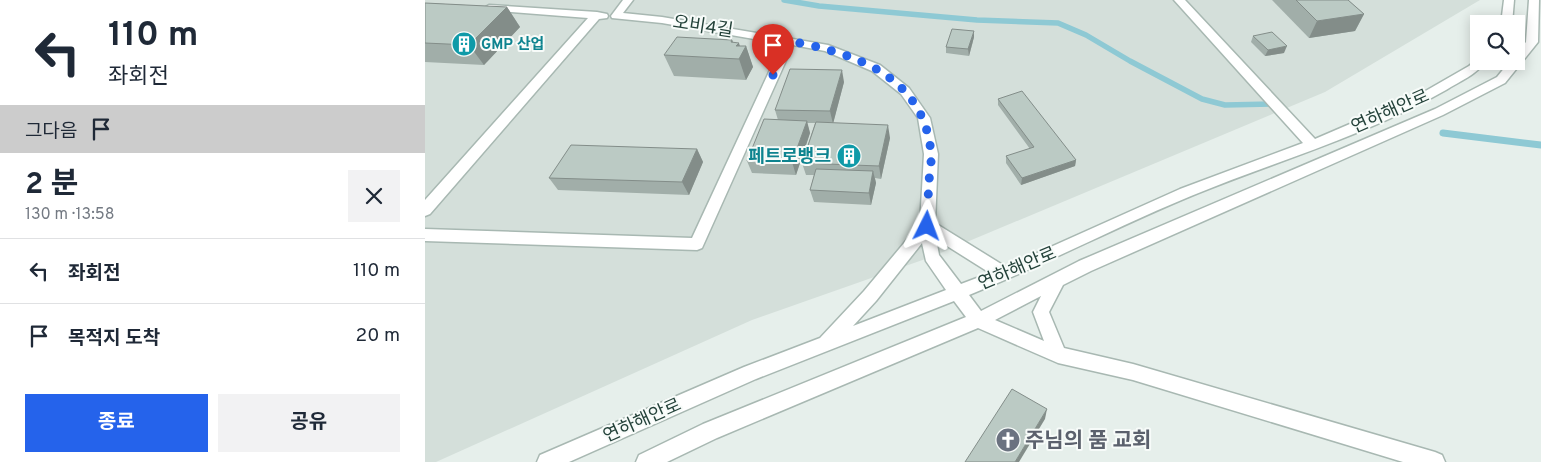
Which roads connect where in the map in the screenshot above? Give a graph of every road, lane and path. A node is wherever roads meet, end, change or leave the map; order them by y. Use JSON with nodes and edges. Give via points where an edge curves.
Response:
{"nodes":[{"id":1,"x":628,"y":0,"type":"edge"},
{"id":2,"x":1179,"y":0,"type":"edge"},
{"id":3,"x":1509,"y":0,"type":"edge"},
{"id":4,"x":1534,"y":0,"type":"edge"},
{"id":5,"x":475,"y":8,"type":"edge"},
{"id":6,"x":597,"y":15,"type":"junction"},
{"id":7,"x":1507,"y":15,"type":"edge"},
{"id":8,"x":616,"y":16,"type":"junction"},
{"id":9,"x":789,"y":41,"type":"junction"},
{"id":10,"x":1525,"y":50,"type":"edge"},
{"id":11,"x":1471,"y":70,"type":"edge"},
{"id":12,"x":1509,"y":70,"type":"edge"},
{"id":13,"x":1312,"y":144,"type":"junction"},
{"id":14,"x":425,"y":210,"type":"edge"},
{"id":15,"x":927,"y":226,"type":"junction"},
{"id":16,"x":425,"y":235,"type":"edge"},
{"id":17,"x":1005,"y":274,"type":"junction"},
{"id":18,"x":1058,"y":279,"type":"junction"},
{"id":19,"x":957,"y":293,"type":"junction"},
{"id":20,"x":978,"y":320,"type":"junction"},
{"id":21,"x":824,"y":344,"type":"junction"},
{"id":22,"x":1058,"y":355,"type":"junction"},
{"id":23,"x":1424,"y":460,"type":"edge"},
{"id":24,"x":547,"y":462,"type":"edge"},
{"id":25,"x":646,"y":462,"type":"edge"}],
"edges":[{"from":1,"to":8,"type":"street"},
{"from":2,"to":13,"type":"street"},
{"from":3,"to":7,"type":"street"},
{"from":4,"to":10,"type":"street","name":"연하해안로","via":[[1532,42]]},
{"from":5,"to":6,"type":"street","name":"오비4길"},
{"from":6,"to":8,"type":"street","name":"오비4길"},
{"from":6,"to":14,"type":"street"},
{"from":8,"to":9,"type":"street","name":"오비4길","via":[[662,20]]},
{"from":9,"to":15,"type":"street","name":"오비4길","via":[[828,48],[876,68],[905,91],[924,118],[931,154]]},
{"from":9,"to":16,"type":"street","via":[[697,244]]},
{"from":11,"to":13,"type":"street","name":"연하해안로","via":[[1426,96]]},
{"from":12,"to":18,"type":"street","name":"연하해안로","via":[[1501,80],[1439,112]]},
{"from":13,"to":17,"type":"street","name":"연하해안로","via":[[1185,193]]},
{"from":15,"to":17,"type":"street"},
{"from":15,"to":19,"type":"street","name":"오비4길","via":[[931,258]]},
{"from":15,"to":21,"type":"street","via":[[870,296]]},
{"from":17,"to":19,"type":"street","name":"연하해안로"},
{"from":18,"to":20,"type":"street","name":"연하해안로"},
{"from":18,"to":22,"type":"street","via":[[1041,312]]},
{"from":19,"to":20,"type":"street","name":"오비4길"},
{"from":19,"to":21,"type":"street","name":"연하해안로"},
{"from":20,"to":22,"type":"street","name":"연하해안로"},
{"from":20,"to":25,"type":"street","name":"연하해안로","via":[[711,431]]},
{"from":21,"to":24,"type":"street","name":"연하해안로"},
{"from":22,"to":23,"type":"street","name":"연하해안로","via":[[1133,372]]}]}
